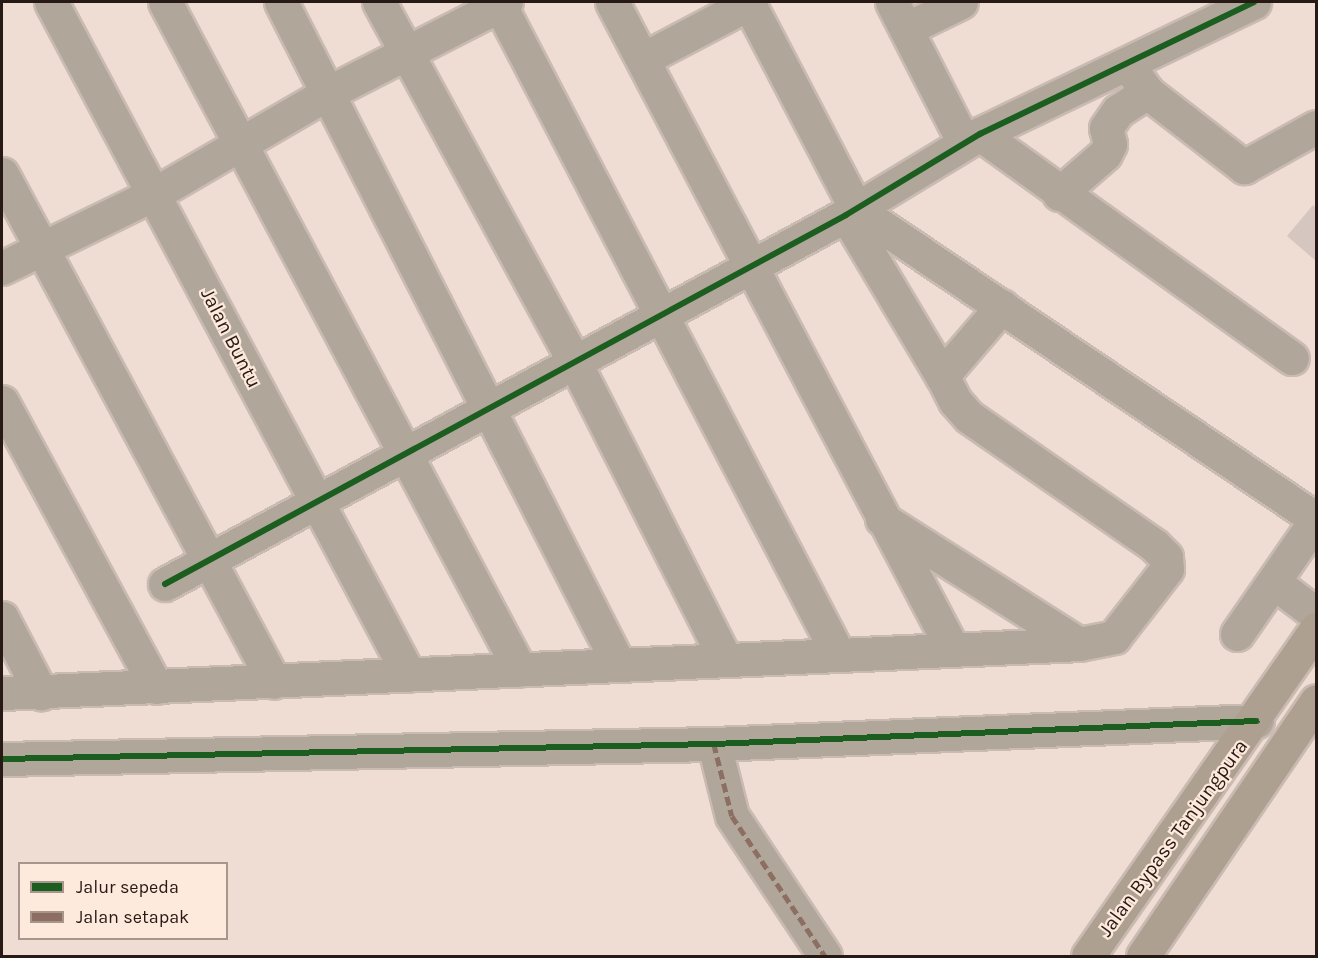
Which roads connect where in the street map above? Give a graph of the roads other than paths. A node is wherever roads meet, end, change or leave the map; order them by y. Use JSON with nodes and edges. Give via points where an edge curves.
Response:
{"nodes":[{"id":1,"x":51,"y":2,"type":"edge"},
{"id":2,"x":165,"y":2,"type":"edge"},
{"id":3,"x":281,"y":2,"type":"edge"},
{"id":4,"x":379,"y":2,"type":"edge"},
{"id":5,"x":612,"y":2,"type":"edge"},
{"id":6,"x":749,"y":2,"type":"edge"},
{"id":7,"x":961,"y":2,"type":"edge"},
{"id":8,"x":501,"y":3,"type":"edge"},
{"id":9,"x":1238,"y":5,"type":"edge"},
{"id":10,"x":899,"y":15,"type":"edge"},
{"id":11,"x":406,"y":54,"type":"junction"},
{"id":12,"x":643,"y":59,"type":"junction"},
{"id":13,"x":1127,"y":64,"type":"junction"},
{"id":14,"x":1147,"y":92,"type":"junction"},
{"id":15,"x":326,"y":94,"type":"junction"},
{"id":16,"x":1317,"y":127,"type":"edge"},
{"id":17,"x":972,"y":139,"type":"junction"},
{"id":18,"x":240,"y":144,"type":"junction"},
{"id":19,"x":2,"y":174,"type":"edge"},
{"id":20,"x":156,"y":193,"type":"junction"},
{"id":21,"x":1059,"y":194,"type":"junction"},
{"id":22,"x":851,"y":212,"type":"junction"},
{"id":23,"x":42,"y":248,"type":"junction"},
{"id":24,"x":750,"y":267,"type":"junction"},
{"id":25,"x":2,"y":268,"type":"edge"},
{"id":26,"x":1002,"y":306,"type":"junction"},
{"id":27,"x":661,"y":314,"type":"junction"},
{"id":28,"x":1292,"y":358,"type":"dead end"},
{"id":29,"x":574,"y":361,"type":"junction"},
{"id":30,"x":942,"y":376,"type":"junction"},
{"id":31,"x":2,"y":402,"type":"edge"},
{"id":32,"x":491,"y":407,"type":"junction"},
{"id":33,"x":406,"y":451,"type":"junction"},
{"id":34,"x":314,"y":499,"type":"junction"},
{"id":35,"x":882,"y":519,"type":"junction"},
{"id":36,"x":1317,"y":520,"type":"edge"},
{"id":37,"x":209,"y":561,"type":"junction"},
{"id":38,"x":1275,"y":583,"type":"junction"},
{"id":39,"x":165,"y":584,"type":"dead end"},
{"id":40,"x":1317,"y":614,"type":"edge"},
{"id":41,"x":2,"y":618,"type":"edge"},
{"id":42,"x":1317,"y":629,"type":"edge"},
{"id":43,"x":1238,"y":634,"type":"dead end"},
{"id":44,"x":1079,"y":644,"type":"junction"},
{"id":45,"x":952,"y":648,"type":"junction"},
{"id":46,"x":838,"y":654,"type":"junction"},
{"id":47,"x":725,"y":660,"type":"junction"},
{"id":48,"x":619,"y":665,"type":"junction"},
{"id":49,"x":520,"y":670,"type":"junction"},
{"id":50,"x":409,"y":675,"type":"junction"},
{"id":51,"x":274,"y":682,"type":"junction"},
{"id":52,"x":156,"y":687,"type":"junction"},
{"id":53,"x":2,"y":693,"type":"edge"},
{"id":54,"x":42,"y":693,"type":"junction"},
{"id":55,"x":1317,"y":701,"type":"edge"},
{"id":56,"x":1257,"y":721,"type":"junction"},
{"id":57,"x":714,"y":744,"type":"junction"},
{"id":58,"x":2,"y":759,"type":"edge"},
{"id":59,"x":825,"y":957,"type":"edge"},
{"id":60,"x":1088,"y":957,"type":"edge"},
{"id":61,"x":1143,"y":957,"type":"edge"}],
"edges":[{"from":1,"to":20,"type":"street","name":"Jalan Buntu"},
{"from":2,"to":18,"type":"street"},
{"from":3,"to":15,"type":"street"},
{"from":4,"to":11,"type":"street"},
{"from":5,"to":12,"type":"street"},
{"from":6,"to":12,"type":"street"},
{"from":6,"to":22,"type":"street"},
{"from":7,"to":10,"type":"street"},
{"from":8,"to":11,"type":"street"},
{"from":8,"to":27,"type":"street"},
{"from":9,"to":13,"type":"street"},
{"from":10,"to":17,"type":"street"},
{"from":11,"to":15,"type":"street"},
{"from":11,"to":29,"type":"street"},
{"from":12,"to":24,"type":"street"},
{"from":13,"to":14,"type":"street"},
{"from":13,"to":17,"type":"street"},
{"from":14,"to":16,"type":"street","via":[[1244,167]]},
{"from":14,"to":21,"type":"street","via":[[1118,111],[1106,128],[1110,144],[1105,154]]},
{"from":15,"to":18,"type":"street"},
{"from":15,"to":32,"type":"street"},
{"from":17,"to":21,"type":"street"},
{"from":17,"to":22,"type":"street"},
{"from":18,"to":20,"type":"street"},
{"from":18,"to":33,"type":"street"},
{"from":19,"to":23,"type":"street"},
{"from":20,"to":23,"type":"street"},
{"from":20,"to":34,"type":"street","name":"Jalan Buntu"},
{"from":21,"to":28,"type":"street"},
{"from":22,"to":24,"type":"street"},
{"from":22,"to":26,"type":"street"},
{"from":22,"to":30,"type":"street"},
{"from":23,"to":25,"type":"street"},
{"from":23,"to":37,"type":"street"},
{"from":24,"to":27,"type":"street"},
{"from":24,"to":35,"type":"street"},
{"from":26,"to":30,"type":"street"},
{"from":26,"to":36,"type":"street"},
{"from":27,"to":29,"type":"street"},
{"from":27,"to":46,"type":"street"},
{"from":29,"to":32,"type":"street"},
{"from":29,"to":47,"type":"street"},
{"from":30,"to":44,"type":"street","via":[[969,417],[1166,557],[1167,569],[1122,630],[1107,640]]},
{"from":31,"to":52,"type":"street"},
{"from":32,"to":33,"type":"street"},
{"from":32,"to":48,"type":"street"},
{"from":33,"to":34,"type":"street"},
{"from":33,"to":49,"type":"street"},
{"from":34,"to":37,"type":"street"},
{"from":34,"to":50,"type":"street","name":"Jalan Buntu"},
{"from":35,"to":44,"type":"street"},
{"from":35,"to":45,"type":"street"},
{"from":36,"to":38,"type":"street"},
{"from":37,"to":39,"type":"street"},
{"from":37,"to":51,"type":"street"},
{"from":38,"to":40,"type":"street"},
{"from":38,"to":43,"type":"street"},
{"from":41,"to":54,"type":"street"},
{"from":42,"to":56,"type":"highway","name":"Jalan Bypass Tanjungpura"},
{"from":44,"to":45,"type":"street"},
{"from":45,"to":46,"type":"street"},
{"from":46,"to":47,"type":"street"},
{"from":47,"to":48,"type":"street"},
{"from":48,"to":49,"type":"street"},
{"from":49,"to":50,"type":"street"},
{"from":50,"to":51,"type":"street"},
{"from":51,"to":52,"type":"street"},
{"from":52,"to":54,"type":"street"},
{"from":53,"to":54,"type":"street"},
{"from":55,"to":61,"type":"highway","name":"Jalan Bypass Tanjungpura"},
{"from":56,"to":57,"type":"street"},
{"from":56,"to":60,"type":"highway","name":"Jalan Bypass Tanjungpura"},
{"from":57,"to":58,"type":"street"},
{"from":57,"to":59,"type":"street","via":[[732,816]]}]}
